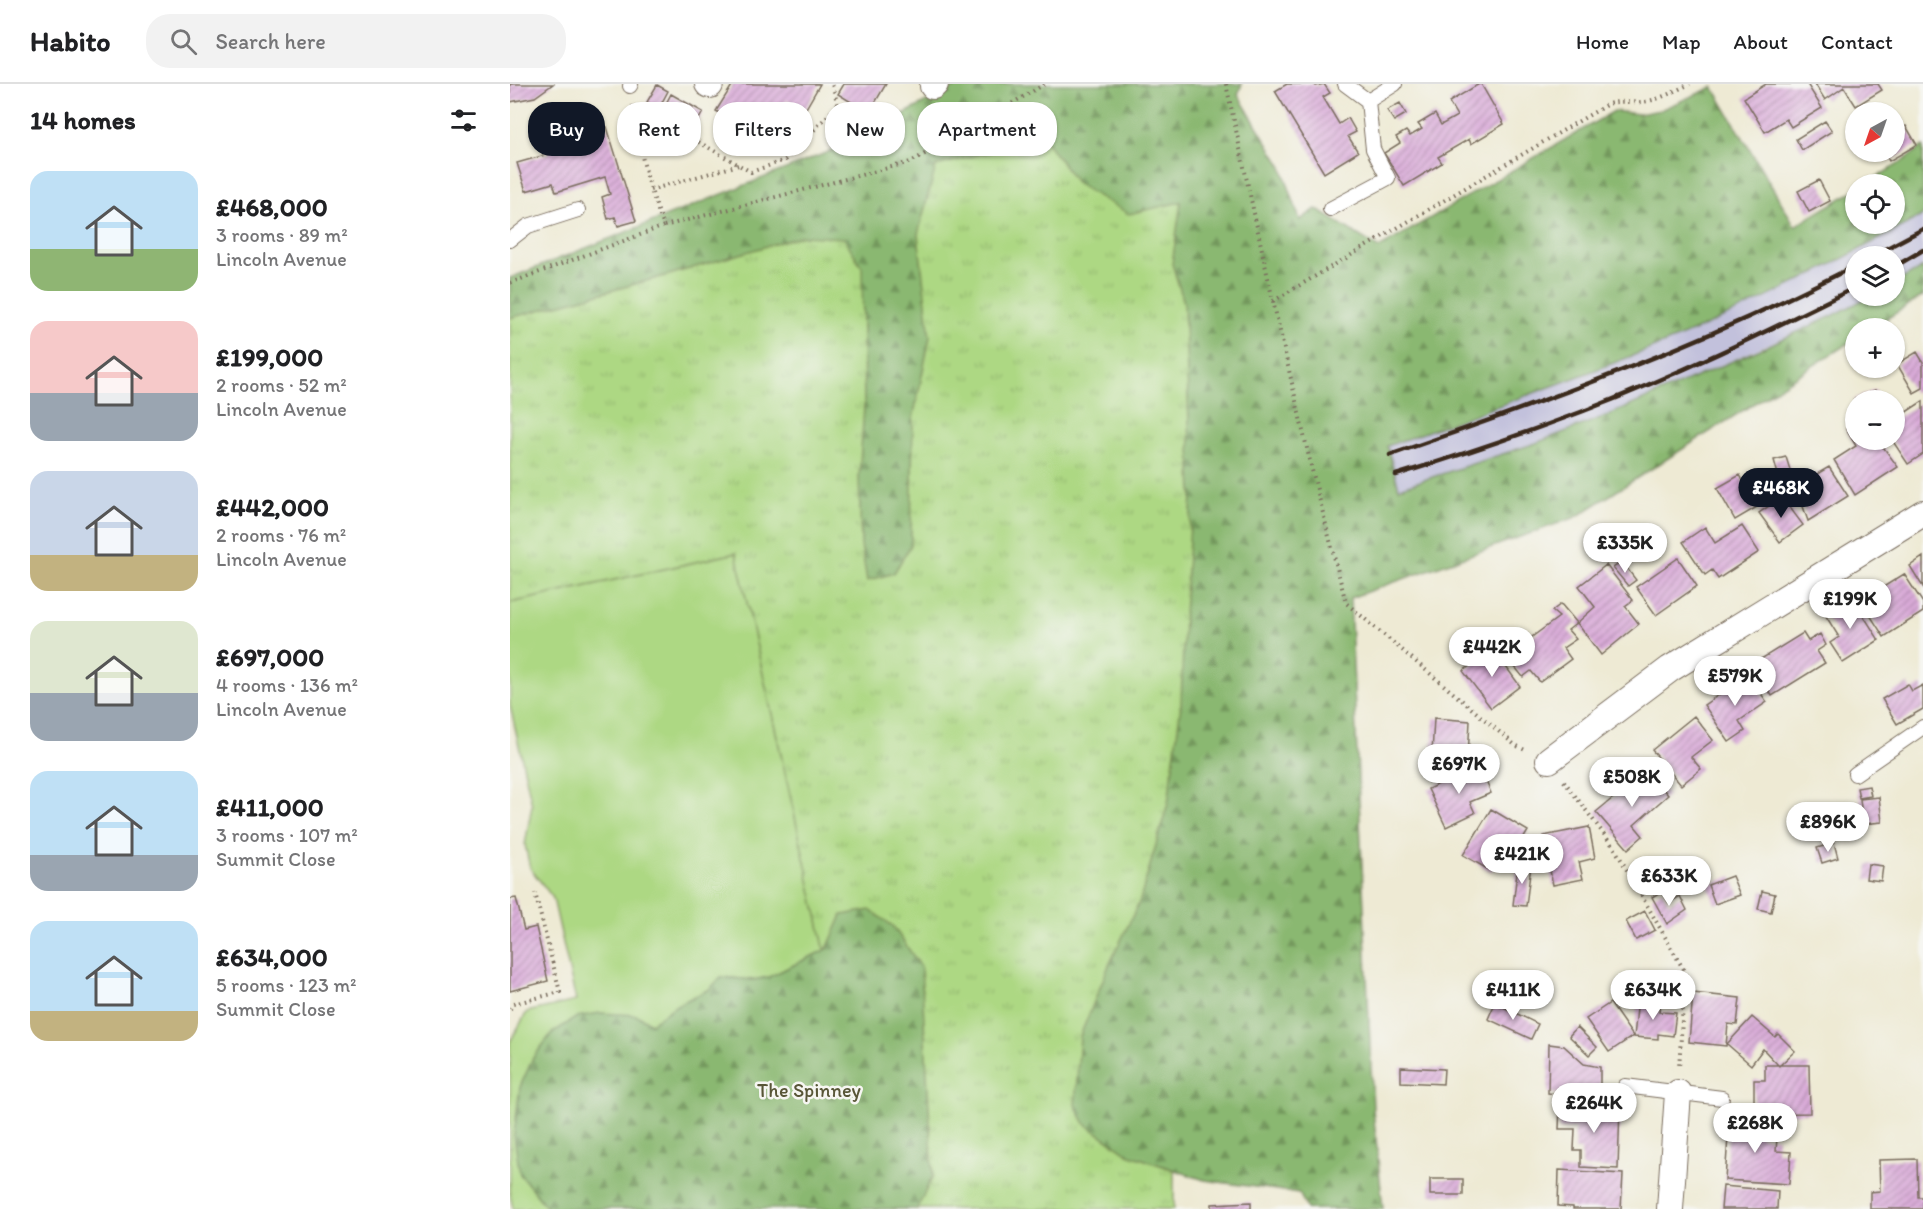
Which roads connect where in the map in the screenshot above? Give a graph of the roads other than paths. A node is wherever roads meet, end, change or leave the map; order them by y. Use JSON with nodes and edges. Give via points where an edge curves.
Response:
{"nodes":[{"id":1,"x":1345,"y":84,"type":"edge"},
{"id":2,"x":1395,"y":84,"type":"edge"},
{"id":3,"x":1368,"y":101,"type":"junction"},
{"id":4,"x":1330,"y":209,"type":"dead end"},
{"id":5,"x":578,"y":210,"type":"dead end"},
{"id":6,"x":510,"y":240,"type":"edge"},
{"id":7,"x":1923,"y":513,"type":"edge"},
{"id":8,"x":1923,"y":727,"type":"edge"},
{"id":9,"x":1549,"y":760,"type":"road end"},
{"id":10,"x":1855,"y":774,"type":"dead end"},
{"id":11,"x":1625,"y":1086,"type":"dead end"},
{"id":12,"x":1678,"y":1092,"type":"junction"},
{"id":13,"x":1722,"y":1098,"type":"dead end"},
{"id":14,"x":1670,"y":1209,"type":"edge"}],
"edges":[{"from":1,"to":3,"type":"lane"},
{"from":2,"to":3,"type":"lane"},
{"from":3,"to":4,"type":"lane","via":[[1373,149],[1388,178]]},
{"from":5,"to":6,"type":"lane","via":[[528,226]]},
{"from":7,"to":9,"type":"street","via":[[1670,669]]},
{"from":8,"to":10,"type":"lane"},
{"from":11,"to":12,"type":"lane"},
{"from":12,"to":13,"type":"lane"},
{"from":12,"to":14,"type":"street"}]}
